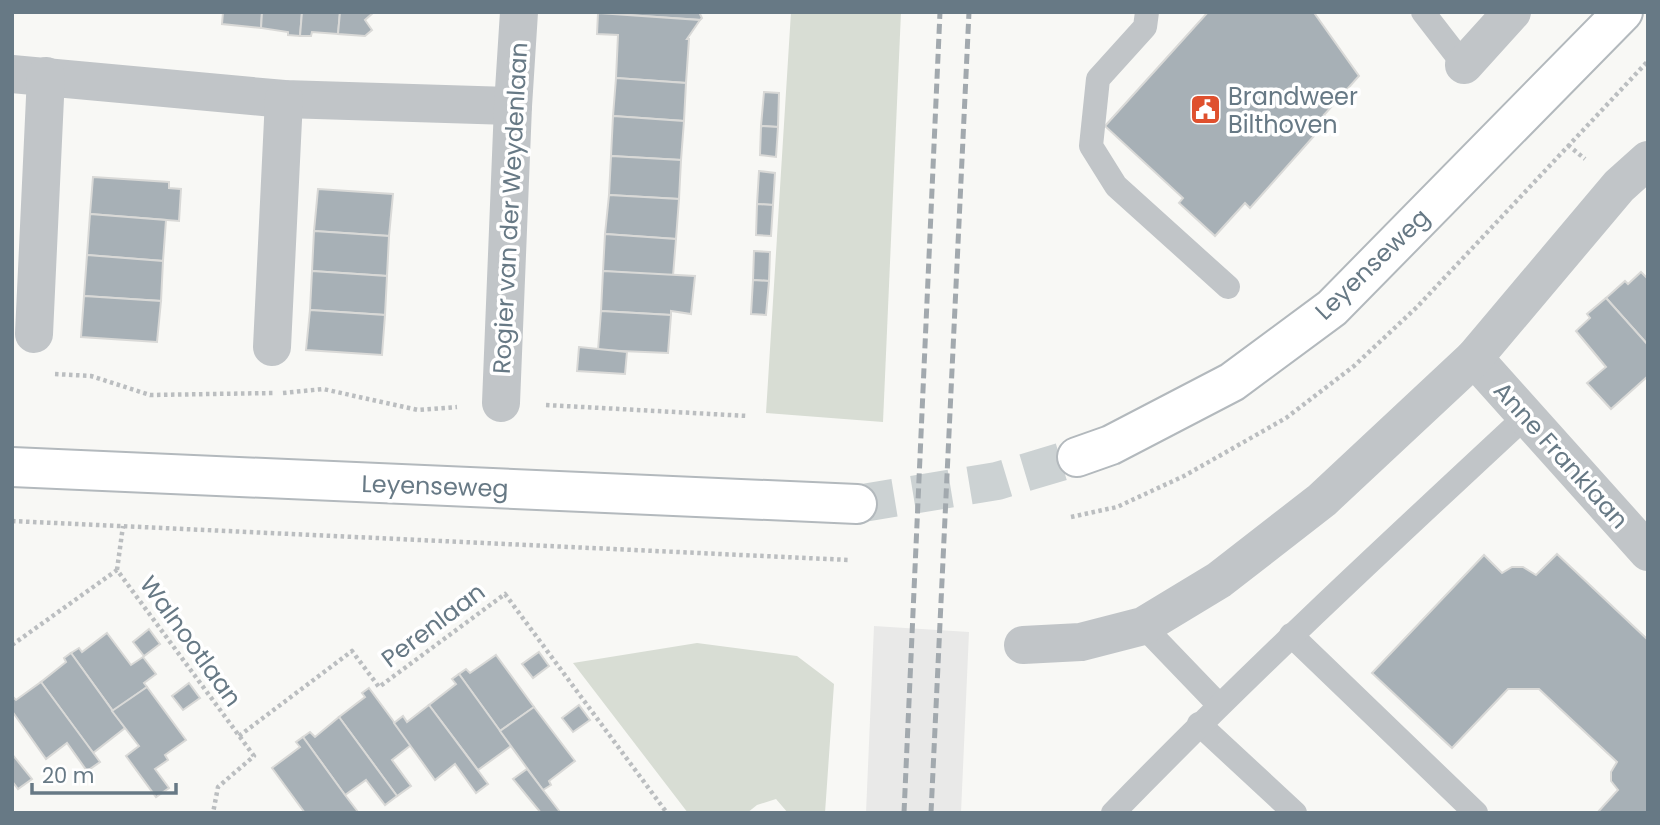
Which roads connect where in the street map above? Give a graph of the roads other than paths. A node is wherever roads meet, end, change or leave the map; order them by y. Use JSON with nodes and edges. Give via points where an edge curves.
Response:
{"nodes":[{"id":1,"x":519,"y":12,"type":"edge"},
{"id":2,"x":1147,"y":12,"type":"edge"},
{"id":3,"x":1423,"y":12,"type":"edge"},
{"id":4,"x":1513,"y":12,"type":"edge"},
{"id":5,"x":1623,"y":12,"type":"edge"},
{"id":6,"x":1464,"y":65,"type":"joint"},
{"id":7,"x":29,"y":75,"type":"edge"},
{"id":8,"x":284,"y":99,"type":"junction"},
{"id":9,"x":513,"y":106,"type":"junction"},
{"id":10,"x":1648,"y":160,"type":"edge"},
{"id":11,"x":1228,"y":288,"type":"dead end"},
{"id":12,"x":34,"y":334,"type":"dead end"},
{"id":13,"x":272,"y":347,"type":"dead end"},
{"id":14,"x":1474,"y":358,"type":"junction"},
{"id":15,"x":501,"y":403,"type":"road end"},
{"id":16,"x":1526,"y":416,"type":"junction"},
{"id":17,"x":1077,"y":457,"type":"tunnel mouth"},
{"id":18,"x":12,"y":467,"type":"edge"},
{"id":19,"x":857,"y":504,"type":"tunnel mouth"},
{"id":20,"x":1648,"y":552,"type":"edge"},
{"id":21,"x":1143,"y":626,"type":"junction"},
{"id":22,"x":1291,"y":635,"type":"junction"},
{"id":23,"x":1023,"y":645,"type":"dead end"},
{"id":24,"x":1219,"y":705,"type":"junction"},
{"id":25,"x":1199,"y":724,"type":"junction"},
{"id":26,"x":1470,"y":811,"type":"edge"},
{"id":27,"x":1113,"y":813,"type":"edge"},
{"id":28,"x":1295,"y":813,"type":"edge"}],
"edges":[{"from":1,"to":9,"type":"street","name":"Rogier van der Weydenlaan"},
{"from":2,"to":11,"type":"lane","via":[[1145,27],[1098,79],[1091,146],[1116,186]]},
{"from":3,"to":6,"type":"lane"},
{"from":4,"to":6,"type":"street"},
{"from":5,"to":17,"type":"street","name":"Leyenseweg","via":[[1332,308],[1232,382],[1111,445]]},
{"from":7,"to":8,"type":"street"},
{"from":7,"to":12,"type":"street"},
{"from":8,"to":9,"type":"street"},
{"from":8,"to":13,"type":"street"},
{"from":9,"to":15,"type":"street","name":"Rogier van der Weydenlaan"},
{"from":10,"to":14,"type":"street","via":[[1619,186]]},
{"from":14,"to":16,"type":"street","name":"Anne Franklaan"},
{"from":14,"to":21,"type":"street","via":[[1322,500],[1219,580]]},
{"from":16,"to":20,"type":"street","name":"Anne Franklaan"},
{"from":16,"to":22,"type":"lane"},
{"from":18,"to":19,"type":"street","name":"Leyenseweg"},
{"from":21,"to":23,"type":"street","via":[[1081,642]]},
{"from":21,"to":24,"type":"lane"},
{"from":22,"to":24,"type":"lane"},
{"from":22,"to":26,"type":"lane"},
{"from":24,"to":25,"type":"lane"},
{"from":25,"to":27,"type":"lane"},
{"from":25,"to":28,"type":"lane"}]}
